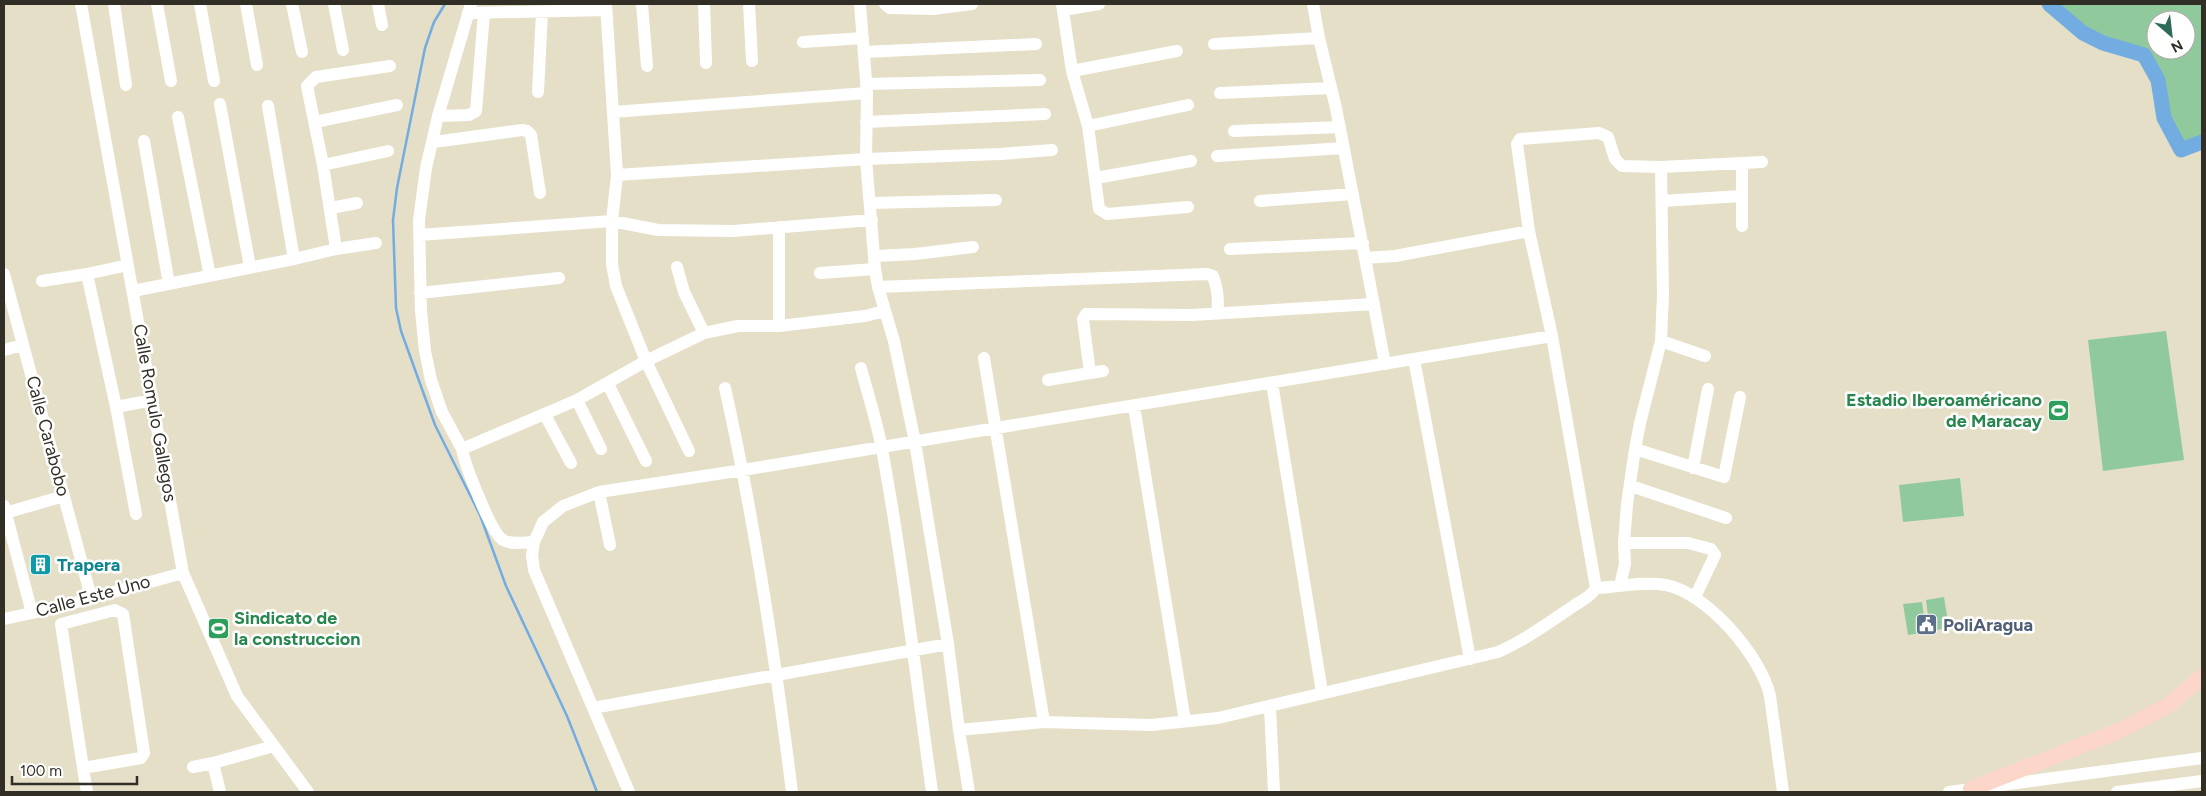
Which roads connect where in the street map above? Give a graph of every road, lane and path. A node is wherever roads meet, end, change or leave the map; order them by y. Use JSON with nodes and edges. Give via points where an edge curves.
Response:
{"nodes":[{"id":1,"x":82,"y":4,"type":"edge"},
{"id":2,"x":114,"y":4,"type":"edge"},
{"id":3,"x":157,"y":4,"type":"edge"},
{"id":4,"x":200,"y":4,"type":"edge"},
{"id":5,"x":246,"y":4,"type":"edge"},
{"id":6,"x":292,"y":4,"type":"edge"},
{"id":7,"x":334,"y":4,"type":"edge"},
{"id":8,"x":378,"y":4,"type":"edge"},
{"id":9,"x":642,"y":4,"type":"edge"},
{"id":10,"x":704,"y":4,"type":"edge"},
{"id":11,"x":750,"y":4,"type":"edge"},
{"id":12,"x":860,"y":4,"type":"edge"},
{"id":13,"x":885,"y":4,"type":"edge"},
{"id":14,"x":972,"y":4,"type":"edge"},
{"id":15,"x":1100,"y":4,"type":"edge"},
{"id":16,"x":1313,"y":4,"type":"edge"},
{"id":17,"x":606,"y":7,"type":"edge"},
{"id":18,"x":1062,"y":7,"type":"edge"},
{"id":19,"x":469,"y":8,"type":"edge"},
{"id":20,"x":542,"y":12,"type":"junction"},
{"id":21,"x":484,"y":13,"type":"junction"},
{"id":22,"x":382,"y":25,"type":"dead end"},
{"id":23,"x":862,"y":38,"type":"junction"},
{"id":24,"x":1319,"y":38,"type":"junction"},
{"id":25,"x":803,"y":42,"type":"dead end"},
{"id":26,"x":1036,"y":44,"type":"dead end"},
{"id":27,"x":1214,"y":44,"type":"dead end"},
{"id":28,"x":343,"y":50,"type":"dead end"},
{"id":29,"x":1177,"y":51,"type":"dead end"},
{"id":30,"x":302,"y":52,"type":"dead end"},
{"id":31,"x":864,"y":52,"type":"junction"},
{"id":32,"x":752,"y":61,"type":"dead end"},
{"id":33,"x":706,"y":63,"type":"dead end"},
{"id":34,"x":257,"y":65,"type":"dead end"},
{"id":35,"x":390,"y":66,"type":"dead end"},
{"id":36,"x":647,"y":66,"type":"dead end"},
{"id":37,"x":1072,"y":71,"type":"junction"},
{"id":38,"x":1040,"y":80,"type":"dead end"},
{"id":39,"x":171,"y":81,"type":"dead end"},
{"id":40,"x":214,"y":81,"type":"dead end"},
{"id":41,"x":126,"y":85,"type":"dead end"},
{"id":42,"x":866,"y":88,"type":"junction"},
{"id":43,"x":1331,"y":88,"type":"junction"},
{"id":44,"x":538,"y":92,"type":"dead end"},
{"id":45,"x":1220,"y":93,"type":"dead end"},
{"id":46,"x":220,"y":104,"type":"dead end"},
{"id":47,"x":397,"y":105,"type":"dead end"},
{"id":48,"x":1188,"y":105,"type":"dead end"},
{"id":49,"x":268,"y":106,"type":"dead end"},
{"id":50,"x":613,"y":112,"type":"junction"},
{"id":51,"x":1045,"y":114,"type":"dead end"},
{"id":52,"x":438,"y":116,"type":"junction"},
{"id":53,"x":178,"y":118,"type":"dead end"},
{"id":54,"x":315,"y":122,"type":"junction"},
{"id":55,"x":866,"y":122,"type":"junction"},
{"id":56,"x":1088,"y":126,"type":"junction"},
{"id":57,"x":1340,"y":127,"type":"junction"},
{"id":58,"x":1234,"y":131,"type":"dead end"},
{"id":59,"x":144,"y":141,"type":"dead end"},
{"id":60,"x":434,"y":142,"type":"junction"},
{"id":61,"x":1344,"y":148,"type":"junction"},
{"id":62,"x":1052,"y":150,"type":"dead end"},
{"id":63,"x":388,"y":151,"type":"dead end"},
{"id":64,"x":1217,"y":156,"type":"dead end"},
{"id":65,"x":866,"y":159,"type":"junction"},
{"id":66,"x":1191,"y":161,"type":"dead end"},
{"id":67,"x":1762,"y":162,"type":"dead end"},
{"id":68,"x":1742,"y":163,"type":"junction"},
{"id":69,"x":324,"y":164,"type":"junction"},
{"id":70,"x":1662,"y":167,"type":"junction"},
{"id":71,"x":617,"y":175,"type":"junction"},
{"id":72,"x":1096,"y":178,"type":"junction"},
{"id":73,"x":540,"y":193,"type":"dead end"},
{"id":74,"x":1353,"y":194,"type":"junction"},
{"id":75,"x":1741,"y":196,"type":"junction"},
{"id":76,"x":996,"y":200,"type":"dead end"},
{"id":77,"x":1260,"y":201,"type":"dead end"},
{"id":78,"x":1662,"y":201,"type":"junction"},
{"id":79,"x":357,"y":203,"type":"dead end"},
{"id":80,"x":870,"y":203,"type":"junction"},
{"id":81,"x":1188,"y":207,"type":"dead end"},
{"id":82,"x":331,"y":208,"type":"junction"},
{"id":83,"x":872,"y":220,"type":"junction"},
{"id":84,"x":612,"y":221,"type":"junction"},
{"id":85,"x":1742,"y":226,"type":"dead end"},
{"id":86,"x":779,"y":227,"type":"junction"},
{"id":87,"x":1529,"y":231,"type":"junction"},
{"id":88,"x":419,"y":235,"type":"junction"},
{"id":89,"x":1363,"y":242,"type":"junction"},
{"id":90,"x":376,"y":243,"type":"dead end"},
{"id":91,"x":972,"y":247,"type":"dead end"},
{"id":92,"x":336,"y":249,"type":"junction"},
{"id":93,"x":1230,"y":249,"type":"dead end"},
{"id":94,"x":1365,"y":258,"type":"junction"},
{"id":95,"x":294,"y":259,"type":"junction"},
{"id":96,"x":876,"y":262,"type":"junction"},
{"id":97,"x":128,"y":264,"type":"junction"},
{"id":98,"x":250,"y":267,"type":"junction"},
{"id":99,"x":677,"y":267,"type":"dead end"},
{"id":100,"x":820,"y":273,"type":"dead end"},
{"id":101,"x":4,"y":274,"type":"edge"},
{"id":102,"x":87,"y":274,"type":"junction"},
{"id":103,"x":210,"y":276,"type":"junction"},
{"id":104,"x":559,"y":278,"type":"dead end"},
{"id":105,"x":42,"y":281,"type":"dead end"},
{"id":106,"x":169,"y":284,"type":"junction"},
{"id":107,"x":878,"y":287,"type":"junction"},
{"id":108,"x":133,"y":291,"type":"junction"},
{"id":109,"x":420,"y":293,"type":"junction"},
{"id":110,"x":1374,"y":304,"type":"junction"},
{"id":111,"x":885,"y":311,"type":"junction"},
{"id":112,"x":1217,"y":313,"type":"junction"},
{"id":113,"x":780,"y":326,"type":"junction"},
{"id":114,"x":704,"y":333,"type":"junction"},
{"id":115,"x":1552,"y":336,"type":"junction"},
{"id":116,"x":1661,"y":341,"type":"junction"},
{"id":117,"x":23,"y":345,"type":"junction"},
{"id":118,"x":4,"y":350,"type":"edge"},
{"id":119,"x":1706,"y":356,"type":"dead end"},
{"id":120,"x":984,"y":358,"type":"dead end"},
{"id":121,"x":1414,"y":359,"type":"junction"},
{"id":122,"x":646,"y":362,"type":"junction"},
{"id":123,"x":1385,"y":364,"type":"junction"},
{"id":124,"x":862,"y":368,"type":"dead end"},
{"id":125,"x":1048,"y":380,"type":"dead end"},
{"id":126,"x":1272,"y":383,"type":"junction"},
{"id":127,"x":608,"y":384,"type":"junction"},
{"id":128,"x":725,"y":388,"type":"dead end"},
{"id":129,"x":1708,"y":389,"type":"dead end"},
{"id":130,"x":1740,"y":397,"type":"dead end"},
{"id":131,"x":153,"y":400,"type":"junction"},
{"id":132,"x":577,"y":400,"type":"junction"},
{"id":133,"x":1134,"y":406,"type":"junction"},
{"id":134,"x":116,"y":407,"type":"junction"},
{"id":135,"x":545,"y":415,"type":"junction"},
{"id":136,"x":997,"y":428,"type":"junction"},
{"id":137,"x":914,"y":442,"type":"junction"},
{"id":138,"x":881,"y":447,"type":"junction"},
{"id":139,"x":462,"y":449,"type":"junction"},
{"id":140,"x":600,"y":449,"type":"dead end"},
{"id":141,"x":1635,"y":449,"type":"junction"},
{"id":142,"x":690,"y":451,"type":"dead end"},
{"id":143,"x":646,"y":461,"type":"dead end"},
{"id":144,"x":571,"y":463,"type":"dead end"},
{"id":145,"x":1693,"y":468,"type":"junction"},
{"id":146,"x":743,"y":470,"type":"junction"},
{"id":147,"x":1631,"y":486,"type":"junction"},
{"id":148,"x":599,"y":492,"type":"junction"},
{"id":149,"x":64,"y":496,"type":"junction"},
{"id":150,"x":5,"y":510,"type":"edge"},
{"id":151,"x":136,"y":514,"type":"dead end"},
{"id":152,"x":1726,"y":518,"type":"dead end"},
{"id":153,"x":534,"y":542,"type":"junction"},
{"id":154,"x":1624,"y":543,"type":"junction"},
{"id":155,"x":610,"y":545,"type":"dead end"},
{"id":156,"x":183,"y":573,"type":"junction"},
{"id":157,"x":1620,"y":586,"type":"junction"},
{"id":158,"x":1596,"y":588,"type":"junction"},
{"id":159,"x":92,"y":597,"type":"junction"},
{"id":160,"x":1695,"y":597,"type":"junction"},
{"id":161,"x":55,"y":608,"type":"junction"},
{"id":162,"x":32,"y":613,"type":"junction"},
{"id":163,"x":4,"y":619,"type":"edge"},
{"id":164,"x":61,"y":624,"type":"junction"},
{"id":165,"x":948,"y":644,"type":"junction"},
{"id":166,"x":914,"y":650,"type":"junction"},
{"id":167,"x":1470,"y":659,"type":"junction"},
{"id":168,"x":777,"y":674,"type":"junction"},
{"id":169,"x":2202,"y":678,"type":"edge"},
{"id":170,"x":1322,"y":692,"type":"junction"},
{"id":171,"x":1270,"y":707,"type":"junction"},
{"id":172,"x":593,"y":708,"type":"junction"},
{"id":173,"x":1185,"y":721,"type":"junction"},
{"id":174,"x":1044,"y":722,"type":"junction"},
{"id":175,"x":959,"y":730,"type":"junction"},
{"id":176,"x":274,"y":746,"type":"junction"},
{"id":177,"x":2202,"y":758,"type":"edge"},
{"id":178,"x":213,"y":763,"type":"junction"},
{"id":179,"x":193,"y":766,"type":"dead end"},
{"id":180,"x":82,"y":768,"type":"junction"},
{"id":181,"x":2202,"y":781,"type":"edge"},
{"id":182,"x":1971,"y":789,"type":"junction"},
{"id":183,"x":87,"y":792,"type":"edge"},
{"id":184,"x":220,"y":792,"type":"edge"},
{"id":185,"x":308,"y":792,"type":"edge"},
{"id":186,"x":629,"y":792,"type":"edge"},
{"id":187,"x":792,"y":792,"type":"edge"},
{"id":188,"x":932,"y":792,"type":"edge"},
{"id":189,"x":969,"y":792,"type":"edge"},
{"id":190,"x":1274,"y":792,"type":"edge"},
{"id":191,"x":1783,"y":792,"type":"edge"},
{"id":192,"x":1949,"y":792,"type":"edge"},
{"id":193,"x":2117,"y":792,"type":"edge"}],
"edges":[{"from":1,"to":97,"type":"street","name":"Calle Romulo Gallegos"},
{"from":2,"to":41,"type":"street"},
{"from":3,"to":39,"type":"street"},
{"from":4,"to":40,"type":"street"},
{"from":5,"to":34,"type":"street"},
{"from":6,"to":30,"type":"street"},
{"from":7,"to":28,"type":"street"},
{"from":8,"to":22,"type":"street"},
{"from":9,"to":36,"type":"street"},
{"from":10,"to":33,"type":"street"},
{"from":11,"to":32,"type":"street"},
{"from":12,"to":23,"type":"street"},
{"from":13,"to":14,"type":"street","via":[[890,8],[933,9]]},
{"from":15,"to":18,"type":"street"},
{"from":16,"to":24,"type":"street"},
{"from":17,"to":20,"type":"street"},
{"from":17,"to":50,"type":"street"},
{"from":18,"to":37,"type":"street"},
{"from":19,"to":21,"type":"street"},
{"from":19,"to":52,"type":"street"},
{"from":20,"to":21,"type":"street"},
{"from":20,"to":44,"type":"street"},
{"from":21,"to":52,"type":"street","via":[[476,111],[469,115]]},
{"from":23,"to":25,"type":"street"},
{"from":23,"to":31,"type":"street"},
{"from":24,"to":27,"type":"street"},
{"from":24,"to":43,"type":"street"},
{"from":26,"to":31,"type":"street"},
{"from":29,"to":37,"type":"street"},
{"from":31,"to":42,"type":"street"},
{"from":35,"to":54,"type":"street","via":[[312,80],[307,86]]},
{"from":37,"to":56,"type":"street"},
{"from":38,"to":42,"type":"street"},
{"from":42,"to":50,"type":"street"},
{"from":42,"to":55,"type":"street"},
{"from":43,"to":45,"type":"street"},
{"from":43,"to":57,"type":"street"},
{"from":46,"to":98,"type":"street"},
{"from":47,"to":54,"type":"street"},
{"from":48,"to":56,"type":"street"},
{"from":49,"to":95,"type":"street"},
{"from":50,"to":71,"type":"street"},
{"from":51,"to":55,"type":"street"},
{"from":52,"to":60,"type":"street"},
{"from":53,"to":103,"type":"street"},
{"from":54,"to":69,"type":"street"},
{"from":55,"to":65,"type":"street"},
{"from":56,"to":72,"type":"street"},
{"from":57,"to":58,"type":"street"},
{"from":57,"to":61,"type":"street"},
{"from":59,"to":106,"type":"street"},
{"from":60,"to":73,"type":"street","via":[[527,131],[531,136]]},
{"from":60,"to":88,"type":"street","via":[[423,187]]},
{"from":61,"to":64,"type":"street"},
{"from":61,"to":74,"type":"street"},
{"from":62,"to":65,"type":"street"},
{"from":63,"to":69,"type":"street"},
{"from":65,"to":71,"type":"street"},
{"from":65,"to":80,"type":"street"},
{"from":66,"to":72,"type":"street"},
{"from":67,"to":68,"type":"street"},
{"from":68,"to":70,"type":"street"},
{"from":68,"to":75,"type":"street"},
{"from":69,"to":82,"type":"street"},
{"from":70,"to":78,"type":"street"},
{"from":70,"to":87,"type":"street","via":[[1622,166],[1608,137],[1599,133],[1520,139],[1516,149]]},
{"from":71,"to":84,"type":"street"},
{"from":72,"to":81,"type":"street","via":[[1097,202],[1107,214]]},
{"from":74,"to":77,"type":"street"},
{"from":74,"to":89,"type":"street"},
{"from":75,"to":78,"type":"street"},
{"from":75,"to":85,"type":"street"},
{"from":76,"to":80,"type":"street"},
{"from":78,"to":116,"type":"street"},
{"from":79,"to":82,"type":"street"},
{"from":80,"to":83,"type":"street"},
{"from":82,"to":92,"type":"street"},
{"from":83,"to":86,"type":"street"},
{"from":83,"to":96,"type":"street"},
{"from":84,"to":86,"type":"street","via":[[658,230],[732,231]]},
{"from":84,"to":88,"type":"street"},
{"from":84,"to":122,"type":"street","via":[[612,264],[616,286]]},
{"from":86,"to":113,"type":"street"},
{"from":87,"to":94,"type":"street","via":[[1395,256]]},
{"from":87,"to":115,"type":"street"},
{"from":88,"to":109,"type":"street"},
{"from":89,"to":93,"type":"street"},
{"from":89,"to":94,"type":"street"},
{"from":90,"to":92,"type":"street"},
{"from":91,"to":96,"type":"street"},
{"from":92,"to":95,"type":"street"},
{"from":94,"to":110,"type":"street"},
{"from":95,"to":98,"type":"street"},
{"from":96,"to":100,"type":"street"},
{"from":96,"to":107,"type":"street"},
{"from":97,"to":102,"type":"street"},
{"from":97,"to":108,"type":"street","name":"Calle Romulo Gallegos"},
{"from":98,"to":103,"type":"street"},
{"from":99,"to":114,"type":"street","via":[[684,292]]},
{"from":101,"to":117,"type":"street","name":"Calle Carabobo"},
{"from":102,"to":105,"type":"street"},
{"from":102,"to":134,"type":"street"},
{"from":103,"to":106,"type":"street"},
{"from":104,"to":109,"type":"street"},
{"from":106,"to":108,"type":"street"},
{"from":107,"to":111,"type":"street"},
{"from":107,"to":112,"type":"street","via":[[1207,274],[1213,276],[1215,282]]},
{"from":108,"to":131,"type":"street","name":"Calle Romulo Gallegos"},
{"from":109,"to":139,"type":"street","via":[[424,350],[431,380],[442,412]]},
{"from":110,"to":112,"type":"street"},
{"from":110,"to":123,"type":"street"},
{"from":111,"to":113,"type":"street"},
{"from":111,"to":137,"type":"street"},
{"from":112,"to":125,"type":"street","via":[[1192,316],[1086,314],[1083,319],[1096,372]]},
{"from":113,"to":114,"type":"street","via":[[738,326]]},
{"from":114,"to":122,"type":"street"},
{"from":115,"to":121,"type":"street"},
{"from":115,"to":158,"type":"street"},
{"from":116,"to":119,"type":"street"},
{"from":116,"to":141,"type":"street"},
{"from":117,"to":118,"type":"street"},
{"from":117,"to":149,"type":"street","name":"Calle Carabobo"},
{"from":120,"to":136,"type":"street"},
{"from":121,"to":123,"type":"street"},
{"from":121,"to":167,"type":"street"},
{"from":122,"to":127,"type":"street"},
{"from":122,"to":142,"type":"street"},
{"from":123,"to":126,"type":"street"},
{"from":124,"to":138,"type":"street"},
{"from":126,"to":133,"type":"street"},
{"from":126,"to":170,"type":"street"},
{"from":127,"to":132,"type":"street"},
{"from":127,"to":143,"type":"street"},
{"from":128,"to":146,"type":"street"},
{"from":129,"to":145,"type":"street"},
{"from":130,"to":145,"type":"street","via":[[1724,477]]},
{"from":131,"to":134,"type":"street"},
{"from":131,"to":156,"type":"street","name":"Calle Romulo Gallegos"},
{"from":132,"to":135,"type":"street"},
{"from":132,"to":140,"type":"street"},
{"from":133,"to":136,"type":"street"},
{"from":133,"to":173,"type":"street"},
{"from":134,"to":151,"type":"street"},
{"from":135,"to":139,"type":"street"},
{"from":135,"to":144,"type":"street"},
{"from":136,"to":137,"type":"street"},
{"from":136,"to":174,"type":"street"},
{"from":137,"to":138,"type":"street"},
{"from":137,"to":165,"type":"street"},
{"from":138,"to":146,"type":"street"},
{"from":138,"to":166,"type":"street"},
{"from":139,"to":153,"type":"street","via":[[484,509],[501,539],[506,542]]},
{"from":141,"to":145,"type":"street"},
{"from":141,"to":147,"type":"street"},
{"from":146,"to":148,"type":"street"},
{"from":146,"to":168,"type":"street"},
{"from":147,"to":152,"type":"street"},
{"from":147,"to":154,"type":"street"},
{"from":148,"to":153,"type":"street","via":[[556,510],[538,529]]},
{"from":148,"to":155,"type":"street"},
{"from":149,"to":150,"type":"street"},
{"from":149,"to":159,"type":"street","name":"Calle Carabobo"},
{"from":150,"to":162,"type":"street"},
{"from":153,"to":172,"type":"street","via":[[534,570]]},
{"from":154,"to":157,"type":"street","via":[[1625,564]]},
{"from":154,"to":160,"type":"street","via":[[1688,543],[1711,549],[1715,555]]},
{"from":156,"to":159,"type":"street","name":"Calle Este Uno"},
{"from":156,"to":176,"type":"street","name":"Calle Romulo Gallegos","via":[[238,696]]},
{"from":157,"to":158,"type":"street"},
{"from":157,"to":160,"type":"street","via":[[1666,586]]},
{"from":158,"to":167,"type":"street","via":[[1522,641],[1498,652]]},
{"from":159,"to":161,"type":"street","name":"Calle Este Uno"},
{"from":160,"to":191,"type":"street","via":[[1714,612],[1753,657],[1767,683]]},
{"from":161,"to":162,"type":"street","name":"Calle Este Uno"},
{"from":161,"to":164,"type":"street"},
{"from":162,"to":163,"type":"street","name":"Calle Este Uno"},
{"from":164,"to":180,"type":"street"},
{"from":164,"to":180,"type":"street","via":[[114,610],[123,614],[142,734],[144,753],[141,758]]},
{"from":165,"to":166,"type":"street"},
{"from":165,"to":175,"type":"street"},
{"from":166,"to":168,"type":"street"},
{"from":166,"to":188,"type":"street"},
{"from":167,"to":170,"type":"street"},
{"from":168,"to":172,"type":"street"},
{"from":168,"to":187,"type":"street"},
{"from":169,"to":182,"type":"main road","via":[[2166,706],[2121,730]]},
{"from":170,"to":171,"type":"street"},
{"from":171,"to":173,"type":"street"},
{"from":171,"to":190,"type":"street"},
{"from":172,"to":186,"type":"street"},
{"from":173,"to":174,"type":"street","via":[[1150,725]]},
{"from":174,"to":175,"type":"street"},
{"from":175,"to":189,"type":"street"},
{"from":176,"to":178,"type":"street"},
{"from":176,"to":185,"type":"street","name":"Calle Romulo Gallegos"},
{"from":177,"to":182,"type":"street"},
{"from":178,"to":179,"type":"street"},
{"from":178,"to":184,"type":"street"},
{"from":180,"to":183,"type":"street"},
{"from":181,"to":193,"type":"street"},
{"from":182,"to":192,"type":"street"}]}
